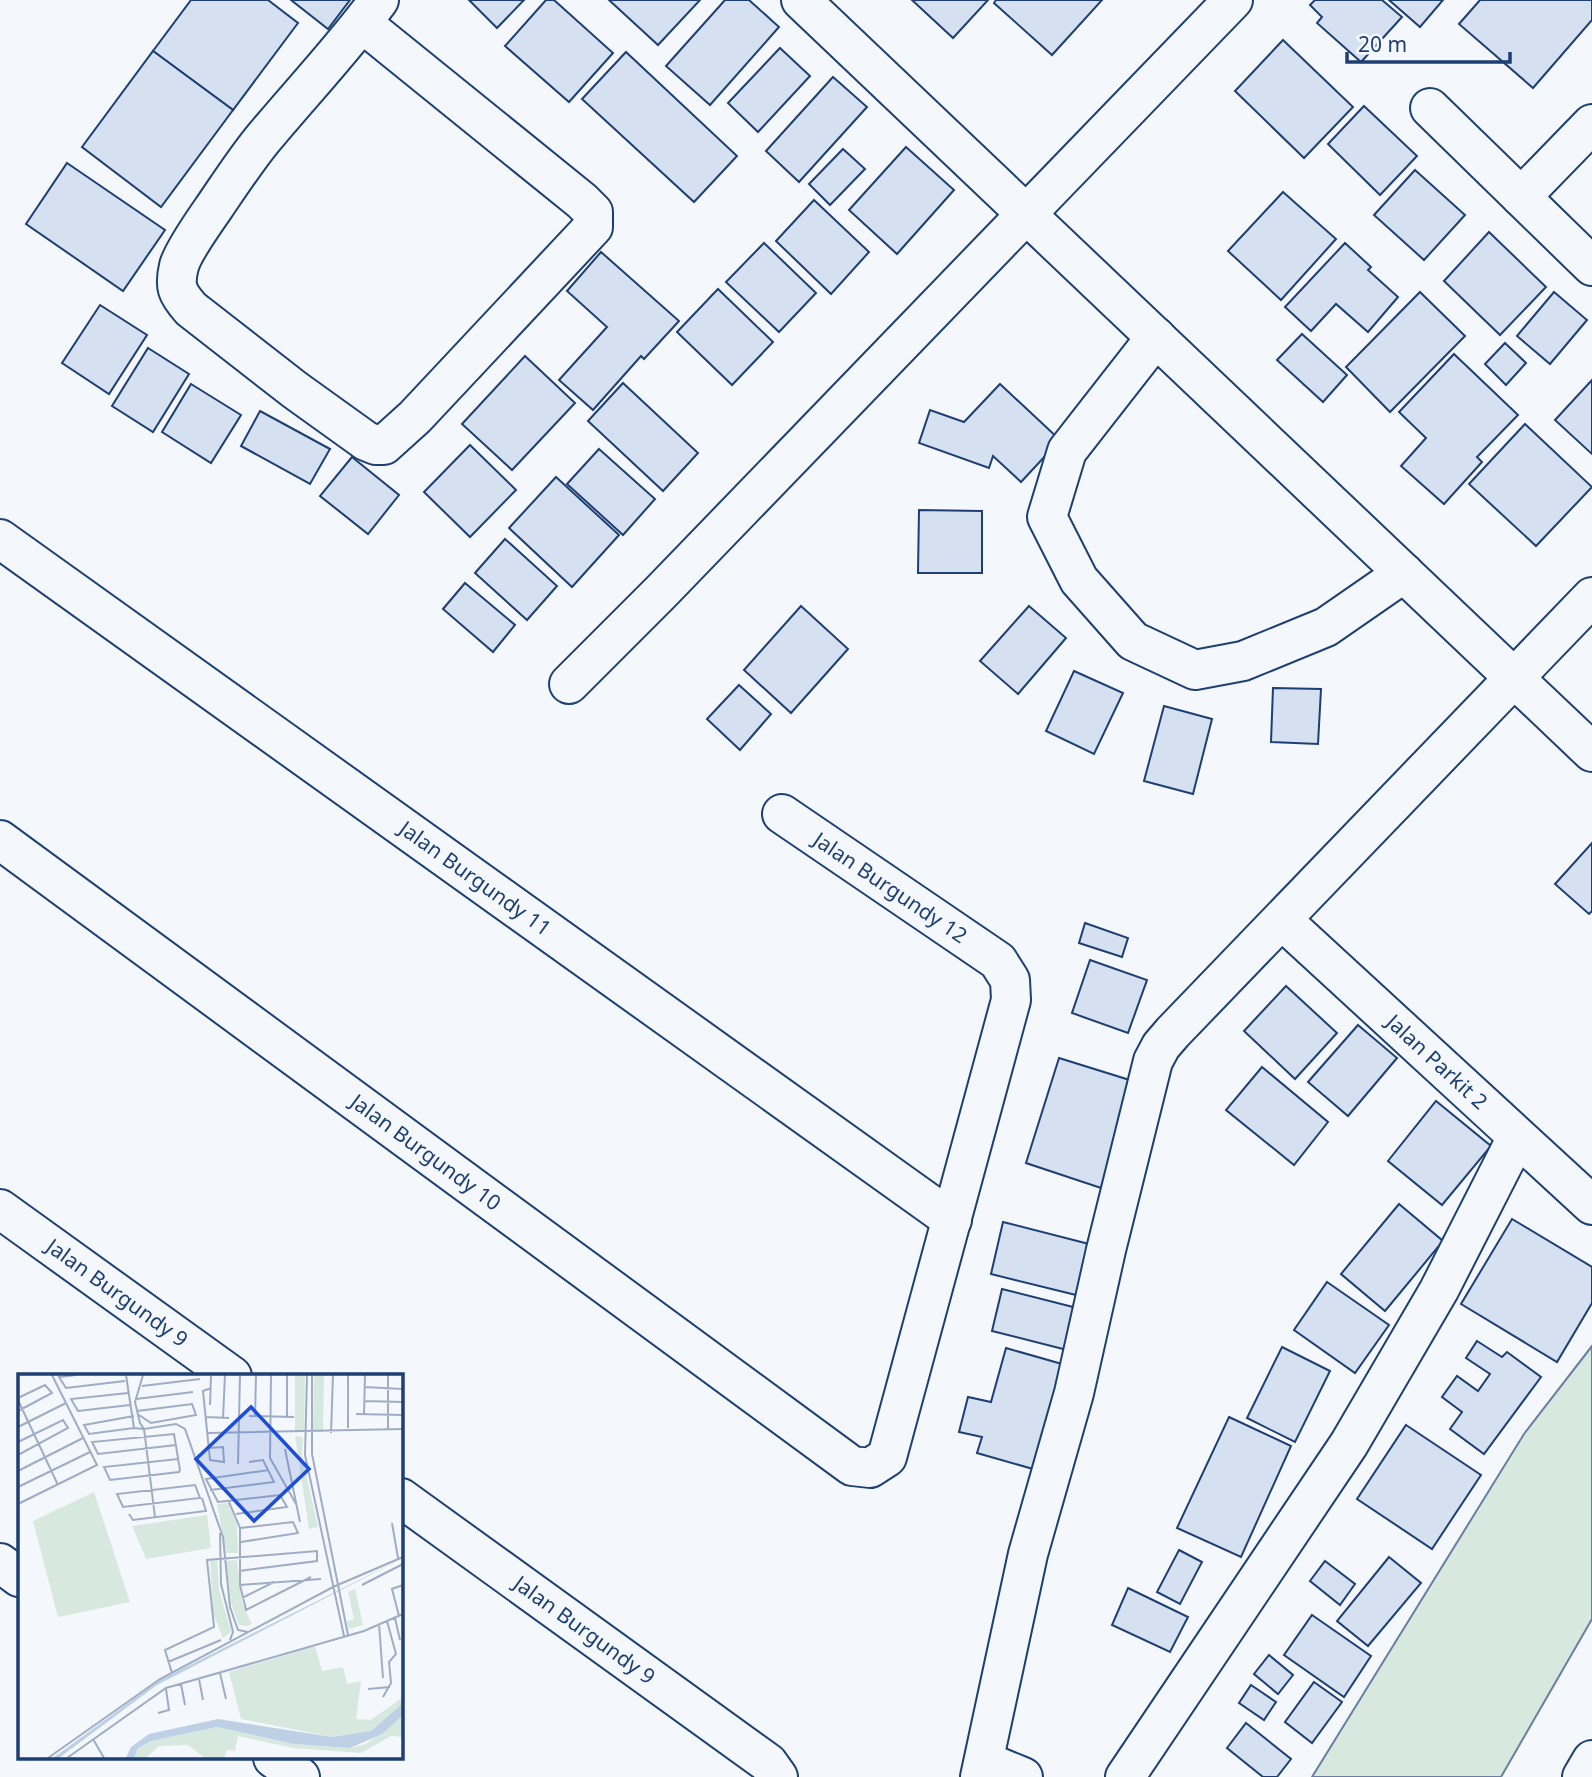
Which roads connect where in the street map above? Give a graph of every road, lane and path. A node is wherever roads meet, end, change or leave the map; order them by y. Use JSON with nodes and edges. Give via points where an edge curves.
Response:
{"nodes":[{"id":1,"x":801,"y":0,"type":"edge"},
{"id":2,"x":1233,"y":0,"type":"edge"},
{"id":3,"x":371,"y":11,"type":"edge"},
{"id":4,"x":1430,"y":108,"type":"dead end"},
{"id":5,"x":1592,"y":124,"type":"edge"},
{"id":6,"x":1521,"y":197,"type":"junction"},
{"id":7,"x":1026,"y":213,"type":"junction"},
{"id":8,"x":1592,"y":266,"type":"edge"},
{"id":9,"x":1156,"y":337,"type":"junction"},
{"id":10,"x":0,"y":539,"type":"edge"},
{"id":11,"x":1404,"y":573,"type":"junction"},
{"id":12,"x":1592,"y":597,"type":"edge"},
{"id":13,"x":1514,"y":678,"type":"junction"},
{"id":14,"x":569,"y":684,"type":"dead end"},
{"id":15,"x":1592,"y":752,"type":"edge"},
{"id":16,"x":782,"y":814,"type":"dead end"},
{"id":17,"x":0,"y":841,"type":"edge"},
{"id":18,"x":1282,"y":920,"type":"junction"},
{"id":19,"x":1517,"y":1137,"type":"junction"},
{"id":20,"x":1592,"y":1205,"type":"edge"},
{"id":21,"x":0,"y":1209,"type":"edge"},
{"id":22,"x":953,"y":1220,"type":"junction"},
{"id":23,"x":229,"y":1374,"type":"edge"},
{"id":24,"x":402,"y":1499,"type":"edge"},
{"id":25,"x":0,"y":1563,"type":"edge"},
{"id":26,"x":18,"y":1576,"type":"edge"},
{"id":27,"x":276,"y":1760,"type":"edge"},
{"id":28,"x":1592,"y":1760,"type":"edge"},
{"id":29,"x":982,"y":1769,"type":"edge"},
{"id":30,"x":773,"y":1770,"type":"edge"},
{"id":31,"x":300,"y":1777,"type":"edge"},
{"id":32,"x":1023,"y":1777,"type":"edge"},
{"id":33,"x":1125,"y":1777,"type":"edge"},
{"id":34,"x":1582,"y":1777,"type":"edge"}],
"edges":[{"from":1,"to":7,"type":"street"},
{"from":2,"to":7,"type":"street"},
{"from":3,"to":3,"type":"street","via":[[593,212],[593,228],[384,445],[366,441],[295,390],[191,309],[177,289],[180,263],[228,187]]},
{"from":4,"to":6,"type":"street"},
{"from":5,"to":6,"type":"street"},
{"from":6,"to":8,"type":"street"},
{"from":7,"to":9,"type":"street"},
{"from":7,"to":14,"type":"street"},
{"from":9,"to":11,"type":"street"},
{"from":9,"to":11,"type":"street","via":[[1067,451],[1047,517],[1079,580],[1133,641],[1195,670],[1243,661],[1326,627]]},
{"from":10,"to":22,"type":"street","name":"Jalan Burgundy 11"},
{"from":11,"to":13,"type":"street"},
{"from":12,"to":13,"type":"street"},
{"from":13,"to":15,"type":"street"},
{"from":13,"to":18,"type":"street"},
{"from":16,"to":22,"type":"street","name":"Jalan Burgundy 12","via":[[998,961],[1010,980],[1011,1000]]},
{"from":17,"to":22,"type":"street","name":"Jalan Burgundy 10","via":[[852,1466],[870,1468],[887,1457]]},
{"from":18,"to":19,"type":"street","name":"Jalan Parkit 2"},
{"from":18,"to":29,"type":"street","via":[[1173,1032],[1153,1061],[1074,1393],[1028,1554]]},
{"from":19,"to":20,"type":"street","name":"Jalan Parkit 2"},
{"from":19,"to":33,"type":"street","via":[[1439,1290],[1349,1444]]},
{"from":21,"to":23,"type":"street","name":"Jalan Burgundy 9"},
{"from":24,"to":30,"type":"street","name":"Jalan Burgundy 9"},
{"from":25,"to":26,"type":"street"},
{"from":27,"to":31,"type":"street"},
{"from":28,"to":34,"type":"street"},
{"from":29,"to":32,"type":"street"}]}
